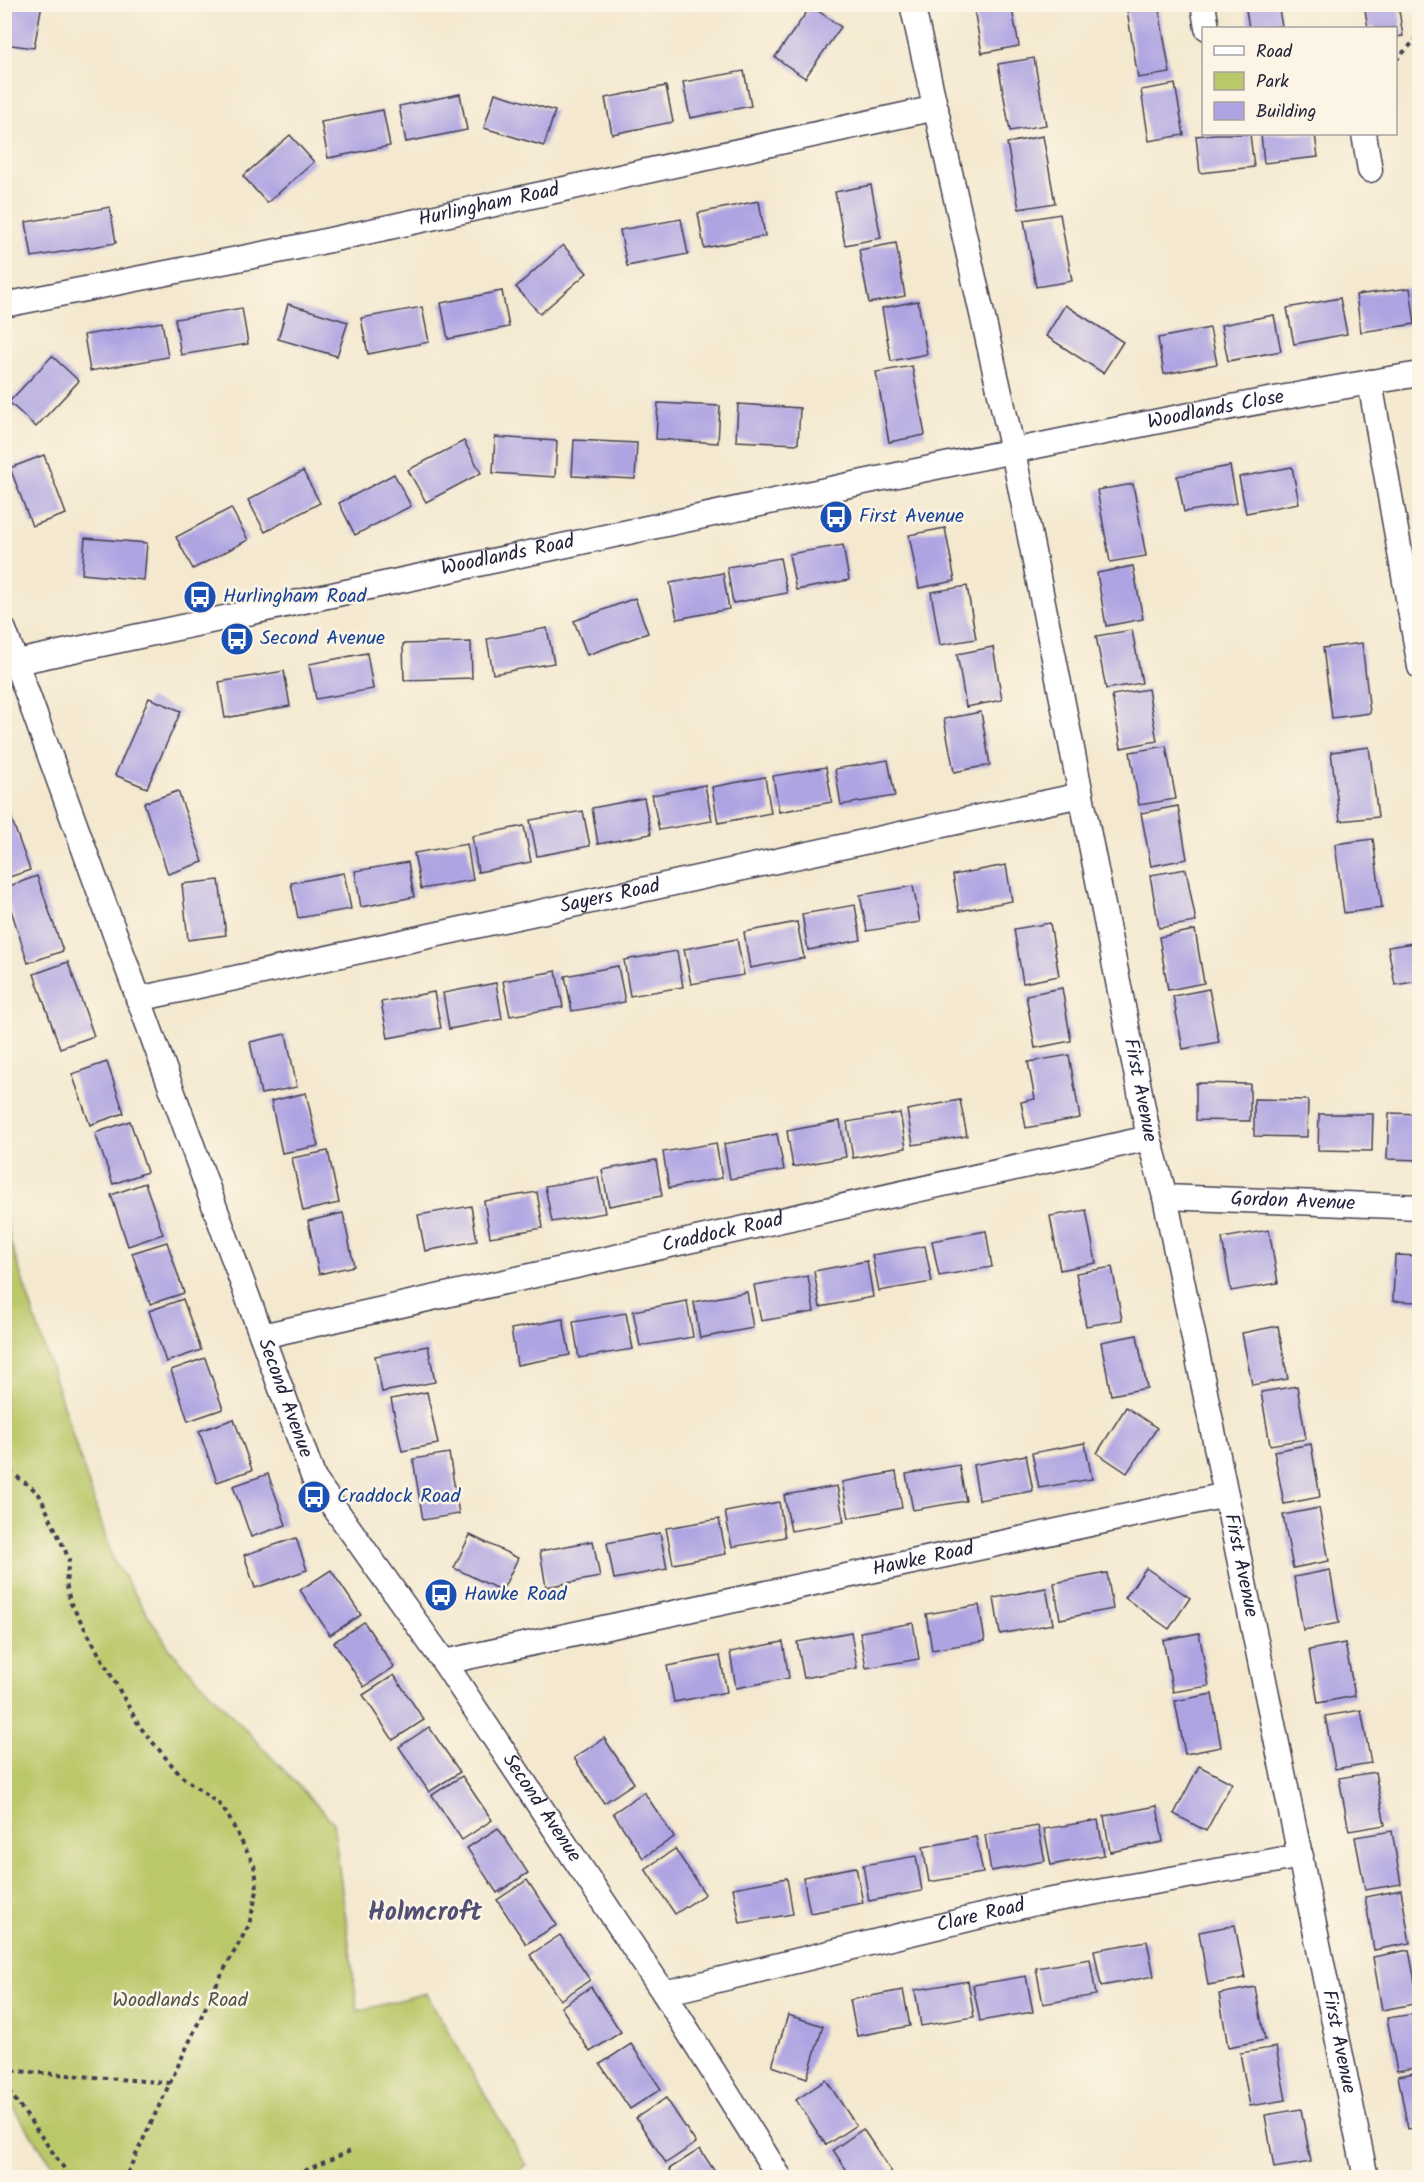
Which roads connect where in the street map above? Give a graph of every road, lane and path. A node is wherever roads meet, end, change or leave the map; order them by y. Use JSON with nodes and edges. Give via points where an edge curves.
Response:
{"nodes":[{"id":1,"x":912,"y":4,"type":"edge"},
{"id":2,"x":1203,"y":4,"type":"edge"},
{"id":3,"x":1414,"y":4,"type":"edge"},
{"id":4,"x":1207,"y":27,"type":"edge"},
{"id":5,"x":1419,"y":34,"type":"edge"},
{"id":6,"x":1397,"y":58,"type":"edge"},
{"id":7,"x":936,"y":108,"type":"junction"},
{"id":8,"x":1364,"y":135,"type":"edge"},
{"id":9,"x":1370,"y":170,"type":"dead end"},
{"id":10,"x":4,"y":305,"type":"edge"},
{"id":11,"x":1419,"y":374,"type":"edge"},
{"id":12,"x":1370,"y":382,"type":"junction"},
{"id":13,"x":1013,"y":451,"type":"junction"},
{"id":14,"x":4,"y":630,"type":"edge"},
{"id":15,"x":11,"y":664,"type":"edge"},
{"id":16,"x":1419,"y":667,"type":"edge"},
{"id":17,"x":1081,"y":795,"type":"junction"},
{"id":18,"x":138,"y":999,"type":"junction"},
{"id":19,"x":1149,"y":1138,"type":"junction"},
{"id":20,"x":1165,"y":1197,"type":"junction"},
{"id":21,"x":1419,"y":1207,"type":"edge"},
{"id":22,"x":262,"y":1336,"type":"junction"},
{"id":23,"x":4,"y":1464,"type":"edge"},
{"id":24,"x":1226,"y":1495,"type":"junction"},
{"id":25,"x":444,"y":1662,"type":"junction"},
{"id":26,"x":1300,"y":1856,"type":"junction"},
{"id":27,"x":664,"y":1993,"type":"junction"},
{"id":28,"x":4,"y":2070,"type":"edge"},
{"id":29,"x":170,"y":2083,"type":"junction"},
{"id":30,"x":4,"y":2084,"type":"edge"},
{"id":31,"x":350,"y":2151,"type":"dead end"},
{"id":32,"x":71,"y":2178,"type":"edge"},
{"id":33,"x":125,"y":2178,"type":"edge"},
{"id":34,"x":288,"y":2178,"type":"edge"},
{"id":35,"x":780,"y":2178,"type":"edge"},
{"id":36,"x":1366,"y":2178,"type":"edge"}],
"edges":[{"from":1,"to":7,"type":"street","name":"First Avenue"},
{"from":2,"to":4,"type":"street"},
{"from":3,"to":5,"type":"path"},
{"from":5,"to":6,"type":"path"},
{"from":7,"to":10,"type":"street","name":"Hurlingham Road","via":[[293,248]]},
{"from":7,"to":13,"type":"street","name":"First Avenue"},
{"from":8,"to":9,"type":"street"},
{"from":11,"to":12,"type":"street","name":"Woodlands Close"},
{"from":12,"to":13,"type":"street","name":"Woodlands Close"},
{"from":12,"to":16,"type":"street"},
{"from":13,"to":15,"type":"street","name":"Woodlands Road","via":[[291,601]]},
{"from":13,"to":17,"type":"street","name":"First Avenue"},
{"from":14,"to":15,"type":"street","name":"Second Avenue"},
{"from":15,"to":18,"type":"street","name":"Second Avenue"},
{"from":17,"to":18,"type":"street","name":"Sayers Road"},
{"from":17,"to":19,"type":"street","name":"First Avenue"},
{"from":18,"to":22,"type":"street","name":"Second Avenue"},
{"from":19,"to":20,"type":"street","name":"First Avenue"},
{"from":19,"to":22,"type":"street","name":"Craddock Road"},
{"from":20,"to":21,"type":"street","name":"Gordon Avenue"},
{"from":20,"to":24,"type":"street","name":"First Avenue"},
{"from":22,"to":25,"type":"street","name":"Second Avenue","via":[[314,1479]]},
{"from":23,"to":29,"type":"path","via":[[40,1496],[69,1559],[66,1583],[70,1602],[140,1727],[181,1776],[219,1804],[254,1865],[257,1891],[249,1925]]},
{"from":24,"to":25,"type":"street","name":"Hawke Road"},
{"from":24,"to":26,"type":"street","name":"First Avenue"},
{"from":25,"to":27,"type":"street","name":"Second Avenue"},
{"from":26,"to":27,"type":"street","name":"Clare Road","via":[[1035,1904]]},
{"from":26,"to":36,"type":"street","name":"First Avenue"},
{"from":27,"to":35,"type":"street","name":"Second Avenue"},
{"from":28,"to":29,"type":"path"},
{"from":29,"to":33,"type":"path"},
{"from":30,"to":32,"type":"path"},
{"from":31,"to":34,"type":"path"}]}
